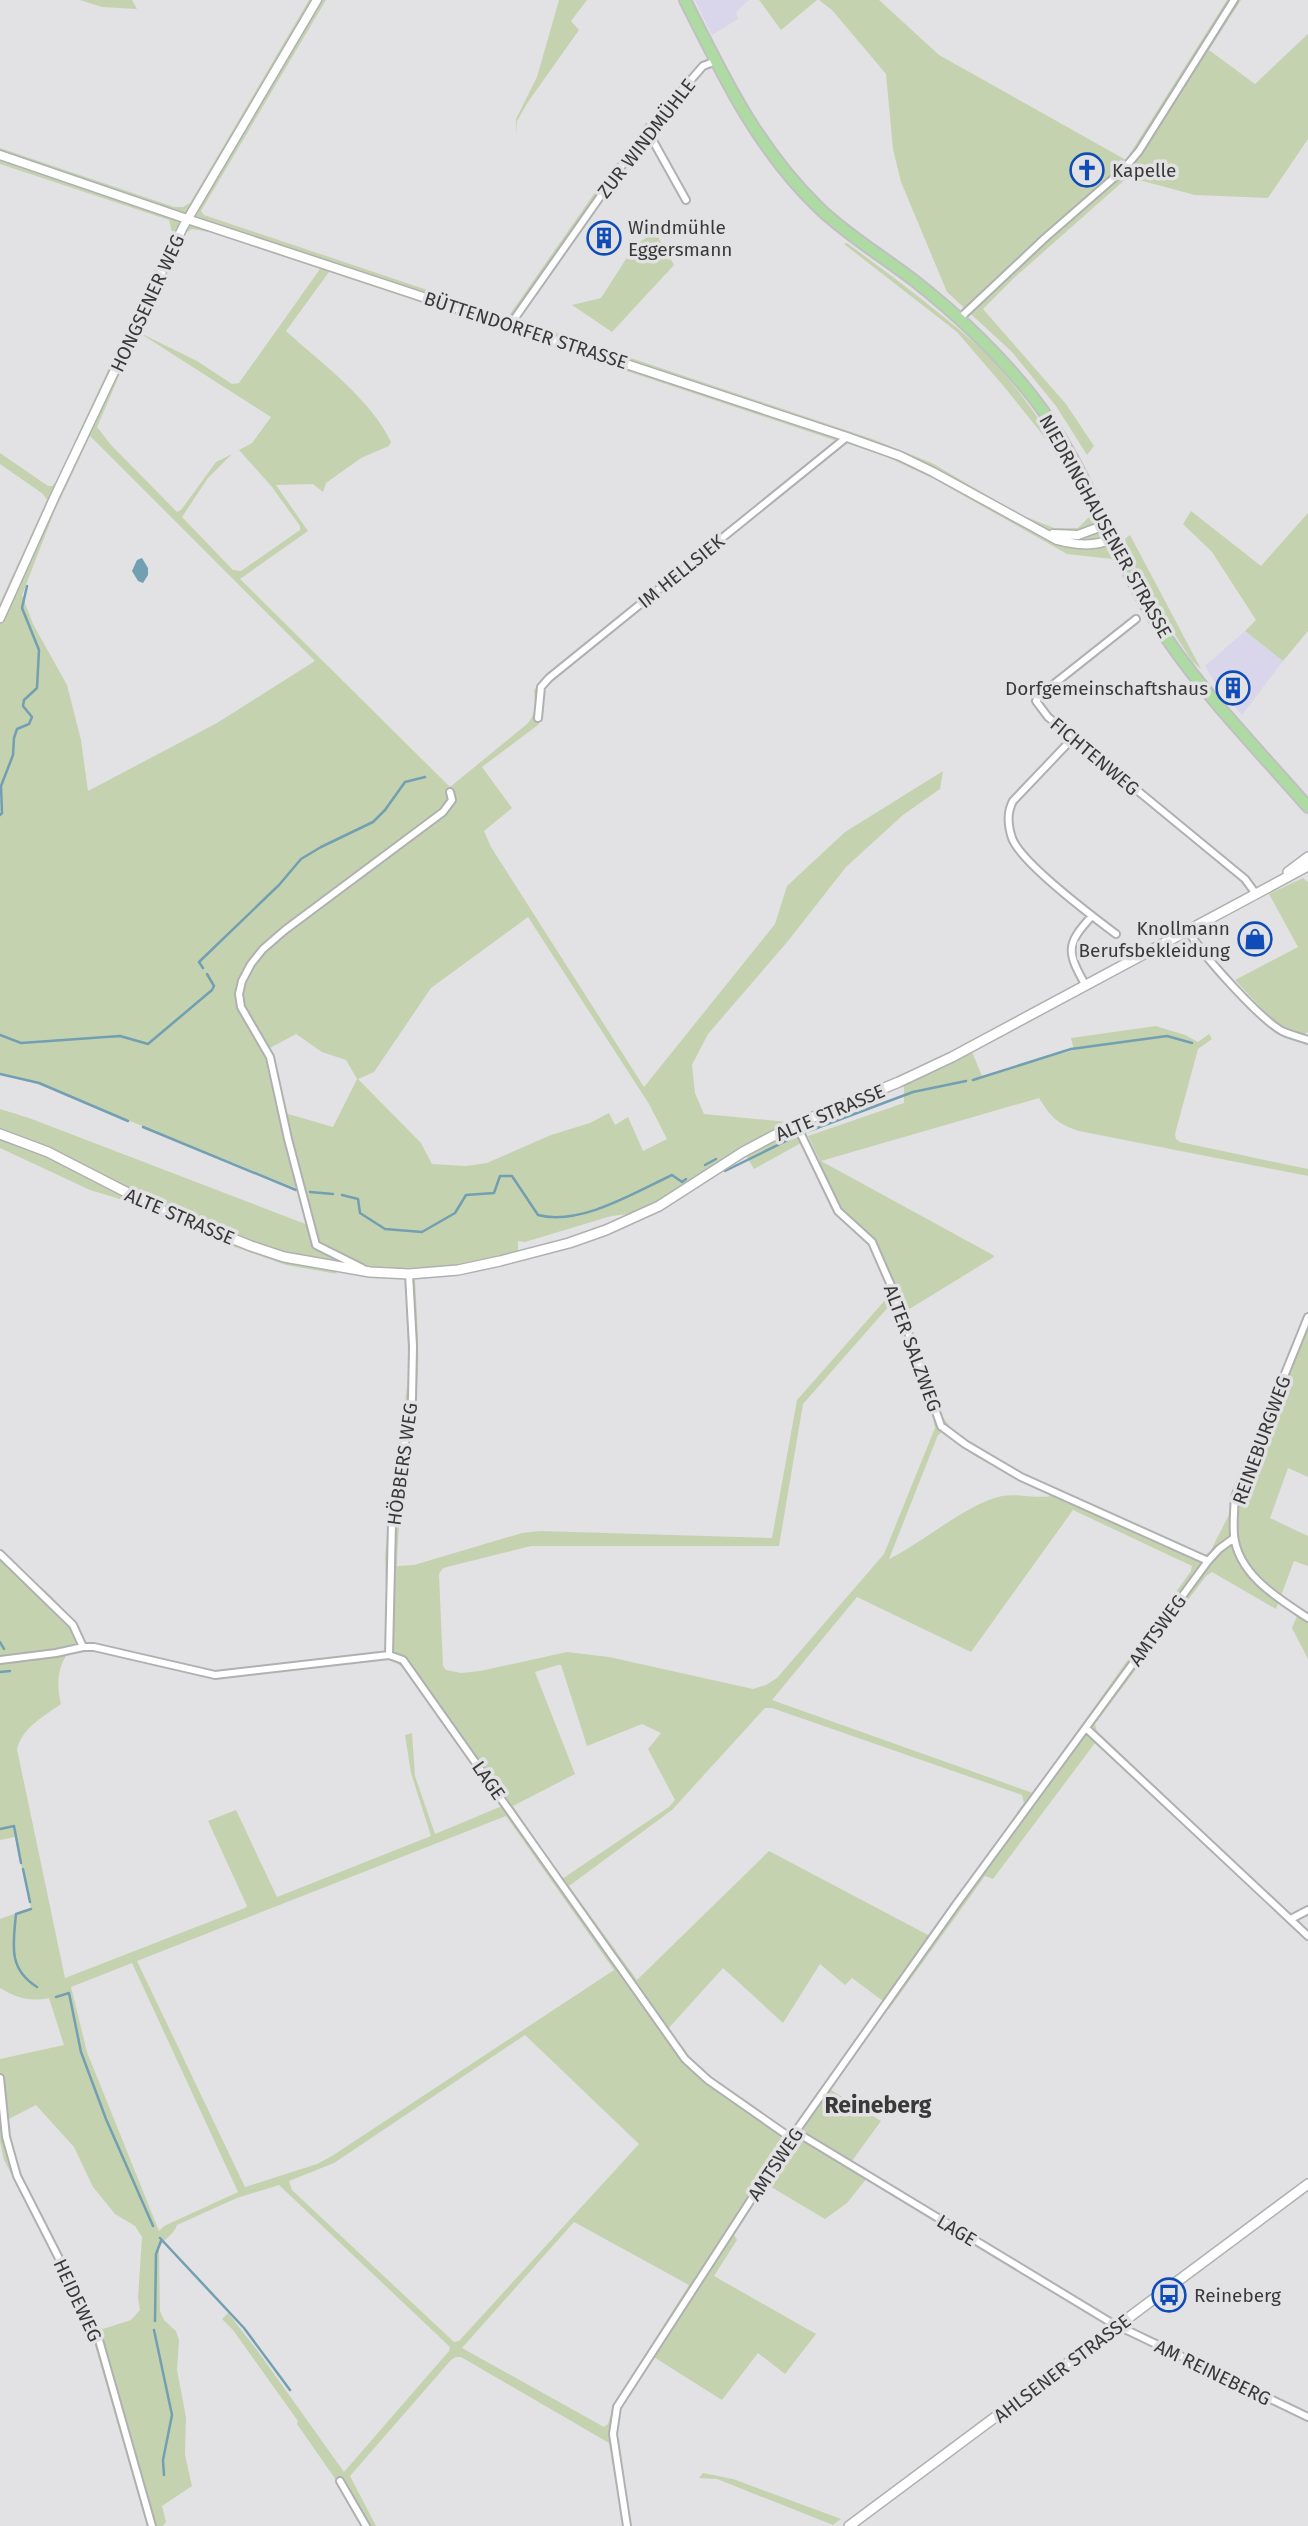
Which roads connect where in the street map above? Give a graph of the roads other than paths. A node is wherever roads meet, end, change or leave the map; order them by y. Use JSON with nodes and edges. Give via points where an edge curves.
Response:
{"nodes":[{"id":1,"x":317,"y":0,"type":"edge"},
{"id":2,"x":685,"y":0,"type":"edge"},
{"id":3,"x":1234,"y":0,"type":"edge"},
{"id":4,"x":716,"y":61,"type":"junction"},
{"id":5,"x":647,"y":130,"type":"junction"},
{"id":6,"x":0,"y":155,"type":"edge"},
{"id":7,"x":686,"y":200,"type":"dead end"},
{"id":8,"x":187,"y":219,"type":"junction"},
{"id":9,"x":960,"y":318,"type":"junction"},
{"id":10,"x":510,"y":325,"type":"junction"},
{"id":11,"x":847,"y":437,"type":"junction"},
{"id":12,"x":1105,"y":525,"type":"junction"},
{"id":13,"x":1040,"y":532,"type":"junction"},
{"id":14,"x":1112,"y":539,"type":"junction"},
{"id":15,"x":0,"y":618,"type":"edge"},
{"id":16,"x":1136,"y":619,"type":"dead end"},
{"id":17,"x":538,"y":718,"type":"dead end"},
{"id":18,"x":1073,"y":738,"type":"junction"},
{"id":19,"x":450,"y":792,"type":"dead end"},
{"id":20,"x":1308,"y":807,"type":"edge"},
{"id":21,"x":1308,"y":857,"type":"edge"},
{"id":22,"x":1308,"y":866,"type":"edge"},
{"id":23,"x":1270,"y":886,"type":"junction"},
{"id":24,"x":1256,"y":894,"type":"junction"},
{"id":25,"x":1092,"y":916,"type":"junction"},
{"id":26,"x":1188,"y":930,"type":"junction"},
{"id":27,"x":1116,"y":934,"type":"dead end"},
{"id":28,"x":1086,"y":986,"type":"junction"},
{"id":29,"x":1308,"y":1040,"type":"edge"},
{"id":30,"x":796,"y":1124,"type":"junction"},
{"id":31,"x":0,"y":1133,"type":"edge"},
{"id":32,"x":370,"y":1272,"type":"junction"},
{"id":33,"x":409,"y":1274,"type":"junction"},
{"id":34,"x":1308,"y":1317,"type":"edge"},
{"id":35,"x":1234,"y":1538,"type":"junction"},
{"id":36,"x":0,"y":1554,"type":"edge"},
{"id":37,"x":1208,"y":1561,"type":"junction"},
{"id":38,"x":1308,"y":1618,"type":"edge"},
{"id":39,"x":83,"y":1647,"type":"junction"},
{"id":40,"x":388,"y":1655,"type":"junction"},
{"id":41,"x":0,"y":1660,"type":"edge"},
{"id":42,"x":1086,"y":1727,"type":"junction"},
{"id":43,"x":1308,"y":1910,"type":"edge"},
{"id":44,"x":1290,"y":1919,"type":"junction"},
{"id":45,"x":1308,"y":1936,"type":"edge"},
{"id":46,"x":0,"y":2078,"type":"edge"},
{"id":47,"x":796,"y":2132,"type":"junction"},
{"id":48,"x":791,"y":2138,"type":"junction"},
{"id":49,"x":1308,"y":2185,"type":"edge"},
{"id":50,"x":1118,"y":2326,"type":"junction"},
{"id":51,"x":1308,"y":2417,"type":"edge"},
{"id":52,"x":340,"y":2481,"type":"dead end"},
{"id":53,"x":152,"y":2526,"type":"edge"},
{"id":54,"x":366,"y":2526,"type":"edge"},
{"id":55,"x":627,"y":2526,"type":"edge"},
{"id":56,"x":851,"y":2526,"type":"edge"}],
"edges":[{"from":1,"to":8,"type":"street","name":"HONGSENER WEG"},
{"from":2,"to":4,"type":"main road","name":"NIEDRINGHAUSENER STRASSE"},
{"from":3,"to":9,"type":"street","via":[[1123,170]]},
{"from":4,"to":5,"type":"street","name":"ZUR WINDMÜHLE","via":[[703,66]]},
{"from":4,"to":9,"type":"main road","name":"NIEDRINGHAUSENER STRASSE","via":[[755,133],[797,186],[822,211]]},
{"from":5,"to":7,"type":"street"},
{"from":5,"to":10,"type":"street","name":"ZUR WINDMÜHLE"},
{"from":6,"to":8,"type":"street","name":"BÜTTENDORFER STRASSE"},
{"from":8,"to":10,"type":"street","name":"BÜTTENDORFER STRASSE"},
{"from":8,"to":15,"type":"street","name":"HONGSENER WEG"},
{"from":9,"to":12,"type":"main road","name":"NIEDRINGHAUSENER STRASSE","via":[[1012,370],[1048,418]]},
{"from":10,"to":11,"type":"street","name":"BÜTTENDORFER STRASSE"},
{"from":11,"to":13,"type":"street","name":"BÜTTENDORFER STRASSE","via":[[933,472]]},
{"from":11,"to":17,"type":"street","name":"IM HELLSIEK","via":[[549,678],[541,687]]},
{"from":12,"to":13,"type":"street","name":"BÜTTENDORFER STRASSE","via":[[1078,535]]},
{"from":12,"to":14,"type":"main road","name":"NIEDRINGHAUSENER STRASSE"},
{"from":13,"to":14,"type":"street","name":"BÜTTENDORFER STRASSE","via":[[1072,544],[1097,545]]},
{"from":14,"to":20,"type":"main road","name":"NIEDRINGHAUSENER STRASSE","via":[[1154,619],[1181,658]]},
{"from":16,"to":18,"type":"street","name":"FICHTENWEG","via":[[1036,701]]},
{"from":18,"to":24,"type":"street","name":"FICHTENWEG","via":[[1245,879]]},
{"from":18,"to":25,"type":"street","via":[[1013,801],[1009,823],[1012,839],[1028,861]]},
{"from":19,"to":32,"type":"street","name":"ALTE STRASSE","via":[[452,800],[443,812],[263,949],[251,964],[239,994],[241,1007],[270,1056],[316,1245]]},
{"from":21,"to":23,"type":"main road","name":"ALTE STRASSE"},
{"from":22,"to":23,"type":"main road","name":"ALTE STRASSE"},
{"from":23,"to":24,"type":"main road","name":"ALTE STRASSE"},
{"from":24,"to":26,"type":"main road","name":"ALTE STRASSE"},
{"from":25,"to":27,"type":"street"},
{"from":25,"to":28,"type":"street","via":[[1070,947]]},
{"from":26,"to":28,"type":"main road","name":"ALTE STRASSE"},
{"from":26,"to":29,"type":"street","via":[[1255,1010],[1283,1031]]},
{"from":28,"to":30,"type":"main road","name":"ALTE STRASSE","via":[[919,1073]]},
{"from":30,"to":33,"type":"main road","name":"ALTE STRASSE","via":[[659,1206],[606,1230],[500,1261]]},
{"from":30,"to":37,"type":"street","name":"ALTER SALZWEG","via":[[838,1211],[872,1242],[941,1426],[1021,1477]]},
{"from":31,"to":32,"type":"main road","name":"ALTE STRASSE","via":[[48,1152],[161,1210],[251,1246],[284,1257]]},
{"from":32,"to":33,"type":"main road","name":"ALTE STRASSE"},
{"from":33,"to":40,"type":"street","name":"HÖBBERS WEG","via":[[412,1399],[392,1523]]},
{"from":34,"to":35,"type":"street","name":"REINEBURGWEG","via":[[1235,1497]]},
{"from":35,"to":37,"type":"street","name":"AMTSWEG"},
{"from":35,"to":38,"type":"street","name":"REINEBURGWEG","via":[[1258,1581]]},
{"from":36,"to":39,"type":"street","via":[[73,1625]]},
{"from":37,"to":42,"type":"street","name":"AMTSWEG"},
{"from":39,"to":40,"type":"street","via":[[215,1675]]},
{"from":39,"to":41,"type":"street"},
{"from":40,"to":48,"type":"street","name":"LAGE","via":[[403,1661],[416,1675],[685,2059]]},
{"from":42,"to":44,"type":"street"},
{"from":42,"to":47,"type":"street","name":"AMTSWEG"},
{"from":43,"to":44,"type":"street"},
{"from":44,"to":45,"type":"street"},
{"from":46,"to":53,"type":"street","name":"HEIDEWEG","via":[[6,2137],[15,2170],[97,2333]]},
{"from":47,"to":48,"type":"street","name":"AMTSWEG"},
{"from":47,"to":50,"type":"street","name":"LAGE"},
{"from":48,"to":55,"type":"street","name":"AMTSWEG","via":[[617,2407],[613,2434]]},
{"from":49,"to":50,"type":"main road","name":"AHLSENER STRASSE"},
{"from":50,"to":51,"type":"street","name":"AM REINEBERG"},
{"from":50,"to":56,"type":"main road","name":"AHLSENER STRASSE"},
{"from":52,"to":54,"type":"street"}]}
